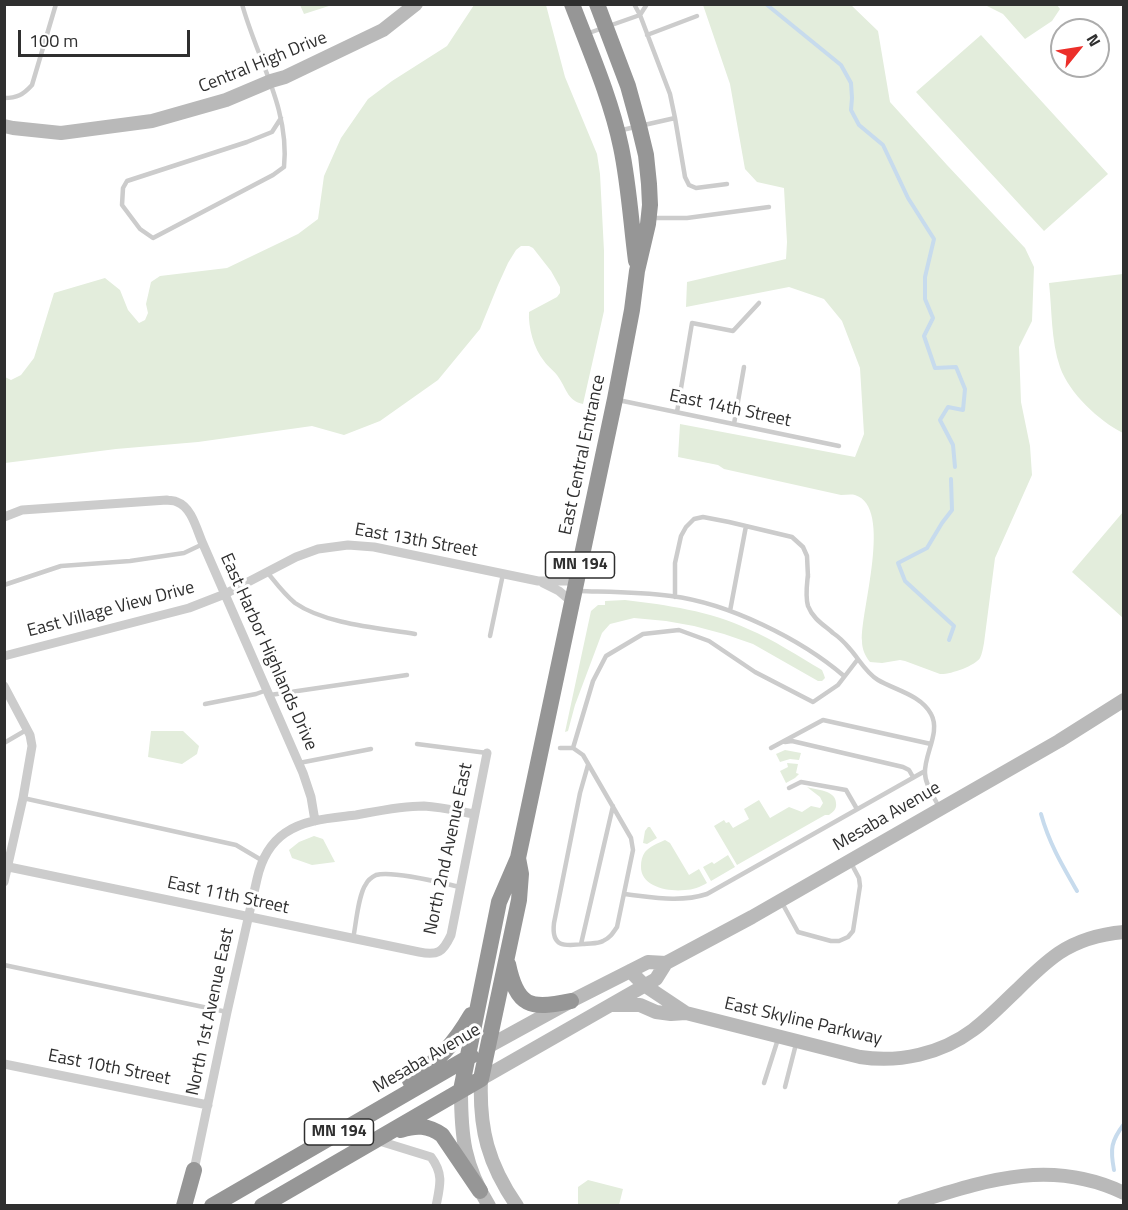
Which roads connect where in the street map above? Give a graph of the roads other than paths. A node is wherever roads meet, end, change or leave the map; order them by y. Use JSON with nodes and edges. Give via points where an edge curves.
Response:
{"nodes":[{"id":1,"x":56,"y":4,"type":"edge"},
{"id":2,"x":242,"y":4,"type":"edge"},
{"id":3,"x":416,"y":4,"type":"edge"},
{"id":4,"x":572,"y":4,"type":"edge"},
{"id":5,"x":597,"y":4,"type":"edge"},
{"id":6,"x":634,"y":4,"type":"edge"},
{"id":7,"x":647,"y":4,"type":"edge"},
{"id":8,"x":640,"y":15,"type":"junction"},
{"id":9,"x":698,"y":16,"type":"dead end"},
{"id":10,"x":606,"y":27,"type":"junction"},
{"id":11,"x":584,"y":35,"type":"junction"},
{"id":12,"x":647,"y":35,"type":"junction"},
{"id":13,"x":271,"y":81,"type":"junction"},
{"id":14,"x":4,"y":98,"type":"edge"},
{"id":15,"x":281,"y":118,"type":"junction"},
{"id":16,"x":675,"y":118,"type":"junction"},
{"id":17,"x":4,"y":126,"type":"edge"},
{"id":18,"x":639,"y":126,"type":"junction"},
{"id":19,"x":617,"y":132,"type":"junction"},
{"id":20,"x":727,"y":184,"type":"dead end"},
{"id":21,"x":769,"y":207,"type":"dead end"},
{"id":22,"x":649,"y":218,"type":"junction"},
{"id":23,"x":637,"y":271,"type":"junction"},
{"id":24,"x":759,"y":303,"type":"dead end"},
{"id":25,"x":744,"y":368,"type":"dead end"},
{"id":26,"x":615,"y":399,"type":"junction"},
{"id":27,"x":677,"y":412,"type":"junction"},
{"id":28,"x":734,"y":424,"type":"junction"},
{"id":29,"x":839,"y":446,"type":"dead end"},
{"id":30,"x":4,"y":517,"type":"edge"},
{"id":31,"x":746,"y":526,"type":"junction"},
{"id":32,"x":203,"y":544,"type":"junction"},
{"id":33,"x":267,"y":572,"type":"junction"},
{"id":34,"x":504,"y":574,"type":"junction"},
{"id":35,"x":538,"y":581,"type":"junction"},
{"id":36,"x":4,"y":585,"type":"edge"},
{"id":37,"x":574,"y":591,"type":"junction"},
{"id":38,"x":225,"y":594,"type":"junction"},
{"id":39,"x":675,"y":597,"type":"junction"},
{"id":40,"x":730,"y":611,"type":"junction"},
{"id":41,"x":416,"y":634,"type":"dead end"},
{"id":42,"x":490,"y":636,"type":"dead end"},
{"id":43,"x":4,"y":656,"type":"edge"},
{"id":44,"x":858,"y":659,"type":"junction"},
{"id":45,"x":407,"y":675,"type":"dead end"},
{"id":46,"x":844,"y":676,"type":"junction"},
{"id":47,"x":4,"y":686,"type":"edge"},
{"id":48,"x":268,"y":692,"type":"junction"},
{"id":49,"x":1124,"y":700,"type":"edge"},
{"id":50,"x":205,"y":704,"type":"dead end"},
{"id":51,"x":1124,"y":713,"type":"edge"},
{"id":52,"x":1100,"y":716,"type":"junction"},
{"id":53,"x":28,"y":729,"type":"junction"},
{"id":54,"x":783,"y":742,"type":"junction"},
{"id":55,"x":4,"y":743,"type":"edge"},
{"id":56,"x":417,"y":744,"type":"dead end"},
{"id":57,"x":931,"y":744,"type":"junction"},
{"id":58,"x":560,"y":748,"type":"dead end"},
{"id":59,"x":573,"y":748,"type":"junction"},
{"id":60,"x":771,"y":748,"type":"dead end"},
{"id":61,"x":371,"y":749,"type":"dead end"},
{"id":62,"x":487,"y":753,"type":"joint"},
{"id":63,"x":299,"y":763,"type":"junction"},
{"id":64,"x":588,"y":765,"type":"junction"},
{"id":65,"x":925,"y":771,"type":"junction"},
{"id":66,"x":913,"y":777,"type":"junction"},
{"id":67,"x":789,"y":788,"type":"dead end"},
{"id":68,"x":23,"y":798,"type":"junction"},
{"id":69,"x":612,"y":806,"type":"junction"},
{"id":70,"x":857,"y":809,"type":"junction"},
{"id":71,"x":940,"y":809,"type":"junction"},
{"id":72,"x":474,"y":813,"type":"junction"},
{"id":73,"x":315,"y":821,"type":"junction"},
{"id":74,"x":518,"y":858,"type":"junction"},
{"id":75,"x":262,"y":861,"type":"junction"},
{"id":76,"x":850,"y":861,"type":"junction"},
{"id":77,"x":6,"y":867,"type":"edge"},
{"id":78,"x":4,"y":882,"type":"edge"},
{"id":79,"x":460,"y":887,"type":"junction"},
{"id":80,"x":624,"y":894,"type":"junction"},
{"id":81,"x":781,"y":900,"type":"junction"},
{"id":82,"x":248,"y":917,"type":"junction"},
{"id":83,"x":1124,"y":932,"type":"edge"},
{"id":84,"x":353,"y":939,"type":"junction"},
{"id":85,"x":581,"y":944,"type":"junction"},
{"id":86,"x":442,"y":951,"type":"joint"},
{"id":87,"x":507,"y":961,"type":"junction"},
{"id":88,"x":666,"y":963,"type":"junction"},
{"id":89,"x":4,"y":965,"type":"edge"},
{"id":90,"x":630,"y":971,"type":"junction"},
{"id":91,"x":644,"y":985,"type":"junction"},
{"id":92,"x":478,"y":1001,"type":"junction"},
{"id":93,"x":571,"y":1002,"type":"junction"},
{"id":94,"x":610,"y":1005,"type":"junction"},
{"id":95,"x":227,"y":1012,"type":"junction"},
{"id":96,"x":686,"y":1014,"type":"junction"},
{"id":97,"x":779,"y":1036,"type":"junction"},
{"id":98,"x":797,"y":1041,"type":"junction"},
{"id":99,"x":489,"y":1046,"type":"junction"},
{"id":100,"x":466,"y":1059,"type":"junction"},
{"id":101,"x":4,"y":1064,"type":"edge"},
{"id":102,"x":481,"y":1079,"type":"junction"},
{"id":103,"x":764,"y":1083,"type":"dead end"},
{"id":104,"x":785,"y":1087,"type":"dead end"},
{"id":105,"x":461,"y":1090,"type":"junction"},
{"id":106,"x":208,"y":1105,"type":"junction"},
{"id":107,"x":357,"y":1121,"type":"junction"},
{"id":108,"x":379,"y":1137,"type":"junction"},
{"id":109,"x":194,"y":1170,"type":"joint"},
{"id":110,"x":480,"y":1191,"type":"junction"},
{"id":111,"x":1124,"y":1193,"type":"edge"},
{"id":112,"x":940,"y":1200,"type":"edge"},
{"id":113,"x":184,"y":1206,"type":"edge"},
{"id":114,"x":212,"y":1206,"type":"edge"},
{"id":115,"x":262,"y":1206,"type":"edge"},
{"id":116,"x":436,"y":1206,"type":"edge"},
{"id":117,"x":489,"y":1206,"type":"edge"},
{"id":118,"x":517,"y":1206,"type":"edge"},
{"id":119,"x":904,"y":1206,"type":"edge"}],
"edges":[{"from":1,"to":14,"type":"lane","via":[[32,85],[16,98]]},
{"from":2,"to":13,"type":"lane"},
{"from":3,"to":13,"type":"main road","name":"Central High Drive","via":[[383,30]]},
{"from":4,"to":11,"type":"highway","name":"East Central Entrance","number":"MN 194"},
{"from":5,"to":10,"type":"highway","name":"East Central Entrance","number":"MN 194"},
{"from":6,"to":8,"type":"lane"},
{"from":7,"to":8,"type":"lane"},
{"from":8,"to":10,"type":"lane"},
{"from":8,"to":12,"type":"lane"},
{"from":9,"to":12,"type":"lane"},
{"from":10,"to":11,"type":"lane"},
{"from":10,"to":18,"type":"highway","name":"East Central Entrance","number":"MN 194"},
{"from":11,"to":19,"type":"highway","name":"East Central Entrance","number":"MN 194"},
{"from":12,"to":16,"type":"lane"},
{"from":13,"to":15,"type":"lane"},
{"from":13,"to":17,"type":"main road","name":"Central High Drive","via":[[226,100],[152,121],[61,133]]},
{"from":15,"to":15,"type":"lane","via":[[284,167],[273,175],[153,238],[140,229],[122,205],[127,181],[272,132]]},
{"from":16,"to":18,"type":"lane"},
{"from":16,"to":20,"type":"lane","via":[[689,185],[696,188]]},
{"from":18,"to":19,"type":"lane"},
{"from":18,"to":22,"type":"highway","name":"East Central Entrance","number":"MN 194","via":[[646,155]]},
{"from":19,"to":23,"type":"highway","name":"East Central Entrance","number":"MN 194","via":[[627,177]]},
{"from":21,"to":22,"type":"lane","via":[[687,218]]},
{"from":22,"to":23,"type":"highway","name":"East Central Entrance","number":"MN 194"},
{"from":23,"to":26,"type":"highway","name":"East Central Entrance","number":"MN 194"},
{"from":24,"to":27,"type":"lane","via":[[733,331],[692,323]]},
{"from":25,"to":28,"type":"lane"},
{"from":26,"to":27,"type":"lane","name":"East 14th Street"},
{"from":26,"to":37,"type":"highway","name":"East Central Entrance","number":"MN 194"},
{"from":27,"to":28,"type":"lane","name":"East 14th Street"},
{"from":28,"to":29,"type":"lane","name":"East 14th Street"},
{"from":30,"to":32,"type":"street","name":"East Harbor Highlands Drive","via":[[22,510],[167,500],[177,502],[189,512]]},
{"from":31,"to":39,"type":"lane","via":[[703,517],[686,527],[675,563]]},
{"from":31,"to":40,"type":"lane"},
{"from":31,"to":44,"type":"lane","via":[[792,537],[803,547],[807,556],[808,606],[819,623]]},
{"from":32,"to":36,"type":"lane","via":[[184,553],[61,566]]},
{"from":32,"to":38,"type":"street","name":"East Harbor Highlands Drive"},
{"from":33,"to":34,"type":"street","name":"East 13th Street","via":[[305,553],[348,545],[374,546]]},
{"from":33,"to":38,"type":"street","name":"East 13th Street"},
{"from":33,"to":41,"type":"lane","via":[[295,602],[320,616]]},
{"from":34,"to":35,"type":"street","name":"East 13th Street"},
{"from":34,"to":42,"type":"lane"},
{"from":35,"to":37,"type":"street","name":"East 13th Street"},
{"from":35,"to":37,"type":"street","name":"East 13th Street"},
{"from":37,"to":39,"type":"lane"},
{"from":37,"to":74,"type":"highway","name":"East Central Entrance","number":"MN 194"},
{"from":38,"to":43,"type":"street","name":"East Village View Drive","via":[[189,608]]},
{"from":38,"to":48,"type":"street","name":"East Harbor Highlands Drive"},
{"from":39,"to":40,"type":"lane"},
{"from":40,"to":46,"type":"lane","via":[[791,640]]},
{"from":44,"to":46,"type":"lane"},
{"from":44,"to":57,"type":"lane","via":[[878,680],[928,709],[935,726]]},
{"from":45,"to":48,"type":"lane"},
{"from":46,"to":59,"type":"lane","via":[[838,685],[813,702],[755,672],[709,641],[679,630],[642,634],[606,656],[593,681]]},
{"from":47,"to":53,"type":"street"},
{"from":48,"to":50,"type":"lane"},
{"from":48,"to":63,"type":"street","name":"East Harbor Highlands Drive"},
{"from":49,"to":52,"type":"main road","name":"Mesaba Avenue"},
{"from":51,"to":52,"type":"main road"},
{"from":52,"to":71,"type":"main road","name":"Mesaba Avenue"},
{"from":53,"to":55,"type":"lane"},
{"from":53,"to":68,"type":"street","via":[[32,746]]},
{"from":54,"to":57,"type":"lane","via":[[824,720]]},
{"from":54,"to":60,"type":"lane"},
{"from":54,"to":66,"type":"lane","via":[[903,767]]},
{"from":56,"to":62,"type":"lane"},
{"from":57,"to":65,"type":"lane"},
{"from":58,"to":59,"type":"lane"},
{"from":59,"to":64,"type":"lane"},
{"from":61,"to":63,"type":"lane"},
{"from":62,"to":72,"type":"street","name":"North 2nd Avenue East"},
{"from":63,"to":73,"type":"street","name":"East Harbor Highlands Drive"},
{"from":64,"to":69,"type":"lane"},
{"from":64,"to":85,"type":"lane","via":[[553,932],[559,943]]},
{"from":65,"to":66,"type":"lane"},
{"from":65,"to":71,"type":"lane"},
{"from":66,"to":70,"type":"lane"},
{"from":67,"to":70,"type":"lane","via":[[801,782],[846,790]]},
{"from":68,"to":75,"type":"lane","via":[[236,845]]},
{"from":68,"to":77,"type":"street"},
{"from":69,"to":80,"type":"lane","via":[[631,838],[633,850]]},
{"from":69,"to":85,"type":"lane"},
{"from":70,"to":80,"type":"lane","via":[[707,894],[672,900]]},
{"from":71,"to":76,"type":"main road","name":"Mesaba Avenue"},
{"from":72,"to":73,"type":"street","via":[[410,807]]},
{"from":72,"to":79,"type":"street","name":"North 2nd Avenue East"},
{"from":73,"to":75,"type":"street","via":[[285,833]]},
{"from":74,"to":87,"type":"highway","name":"East Central Entrance","number":"MN 194","via":[[521,886]]},
{"from":74,"to":92,"type":"highway","name":"East Central Entrance","number":"MN 194","via":[[499,902]]},
{"from":75,"to":82,"type":"street","name":"North 1st Avenue East"},
{"from":76,"to":81,"type":"main road","name":"Mesaba Avenue"},
{"from":76,"to":81,"type":"lane","via":[[860,886],[853,931],[844,939],[831,941],[798,932]]},
{"from":77,"to":78,"type":"street"},
{"from":77,"to":82,"type":"street","name":"East 11th Street"},
{"from":79,"to":84,"type":"lane","via":[[414,877],[376,875],[362,893]]},
{"from":79,"to":86,"type":"street","name":"North 2nd Avenue East","via":[[451,934]]},
{"from":80,"to":85,"type":"lane","via":[[612,935],[598,943]]},
{"from":81,"to":88,"type":"main road","name":"Mesaba Avenue"},
{"from":82,"to":84,"type":"street","name":"East 11th Street"},
{"from":82,"to":95,"type":"street","name":"North 1st Avenue East"},
{"from":83,"to":98,"type":"main road","name":"East Skyline Parkway","via":[[1096,937],[1059,953],[983,1022],[929,1053],[877,1060]]},
{"from":84,"to":86,"type":"street","name":"East 11th Street","via":[[428,954]]},
{"from":87,"to":93,"type":"highway","via":[[516,989],[527,1002],[544,1006]]},
{"from":87,"to":99,"type":"highway","name":"East Central Entrance","number":"MN 194"},
{"from":88,"to":90,"type":"main road","name":"Mesaba Avenue","via":[[648,962]]},
{"from":88,"to":91,"type":"main road","name":"Mesaba Avenue","via":[[656,979]]},
{"from":89,"to":95,"type":"lane"},
{"from":90,"to":91,"type":"main road","name":"East Skyline Parkway"},
{"from":90,"to":93,"type":"main road","name":"Mesaba Avenue"},
{"from":91,"to":94,"type":"main road","name":"Mesaba Avenue"},
{"from":91,"to":96,"type":"main road","name":"East Skyline Parkway"},
{"from":92,"to":100,"type":"highway","name":"East Central Entrance","number":"MN 194"},
{"from":92,"to":107,"type":"highway","number":"MN 194","via":[[447,1051]]},
{"from":93,"to":99,"type":"main road","name":"Mesaba Avenue"},
{"from":94,"to":96,"type":"main road","via":[[640,1005]]},
{"from":94,"to":102,"type":"main road","name":"Mesaba Avenue"},
{"from":95,"to":106,"type":"street","name":"North 1st Avenue East"},
{"from":96,"to":97,"type":"main road","name":"East Skyline Parkway"},
{"from":97,"to":98,"type":"main road","name":"East Skyline Parkway"},
{"from":97,"to":103,"type":"lane"},
{"from":98,"to":104,"type":"lane"},
{"from":99,"to":100,"type":"highway","name":"Mesaba Avenue"},
{"from":99,"to":102,"type":"highway","name":"East Central Entrance","number":"MN 194"},
{"from":100,"to":105,"type":"highway","name":"East Central Entrance"},
{"from":100,"to":107,"type":"highway","name":"Mesaba Avenue","number":"MN 194"},
{"from":101,"to":106,"type":"street","name":"East 10th Street"},
{"from":102,"to":105,"type":"highway","name":"Mesaba Avenue","number":"MN 194"},
{"from":102,"to":118,"type":"main road","via":[[486,1143],[504,1188]]},
{"from":105,"to":108,"type":"highway","name":"Mesaba Avenue","number":"MN 194"},
{"from":105,"to":110,"type":"main road","via":[[463,1140],[468,1165]]},
{"from":106,"to":109,"type":"street","name":"North 1st Avenue East"},
{"from":107,"to":114,"type":"highway","name":"Mesaba Avenue","number":"MN 194"},
{"from":108,"to":110,"type":"highway","via":[[414,1126],[436,1131],[448,1142]]},
{"from":108,"to":115,"type":"highway","name":"Mesaba Avenue","number":"MN 194"},
{"from":108,"to":116,"type":"street","via":[[431,1157],[441,1180]]},
{"from":109,"to":113,"type":"highway"},
{"from":110,"to":117,"type":"main road"},
{"from":111,"to":112,"type":"main road","via":[[1079,1178],[1043,1174],[1009,1176]]},
{"from":112,"to":119,"type":"main road"}]}
